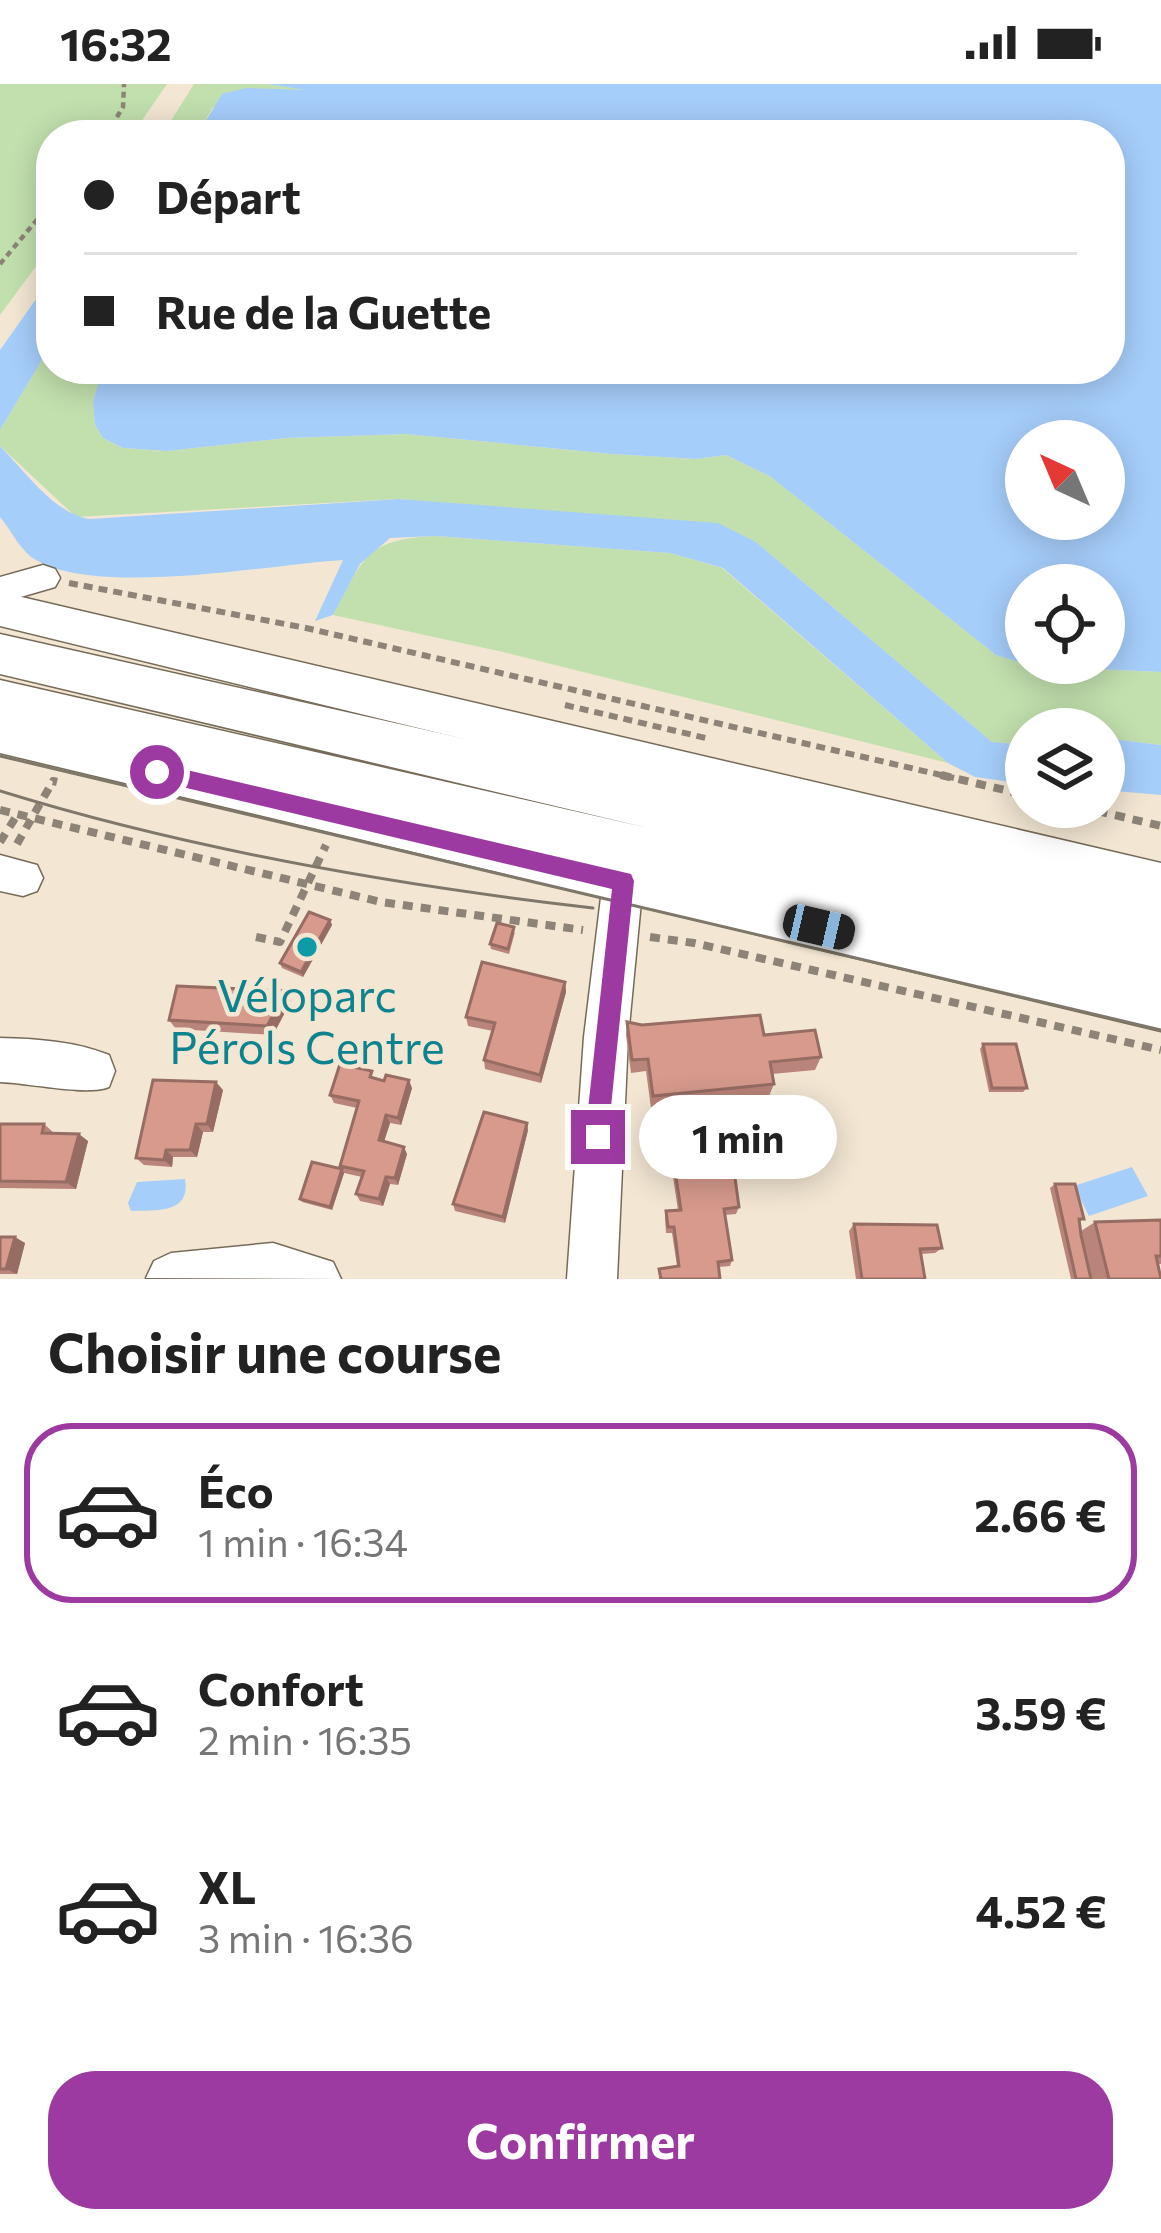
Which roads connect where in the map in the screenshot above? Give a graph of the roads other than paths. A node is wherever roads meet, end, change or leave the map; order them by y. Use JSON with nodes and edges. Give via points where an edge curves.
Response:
{"nodes":[{"id":1,"x":43,"y":578,"type":"road end"},
{"id":2,"x":0,"y":590,"type":"edge"},
{"id":3,"x":0,"y":609,"type":"edge"},
{"id":4,"x":0,"y":654,"type":"edge"},
{"id":5,"x":0,"y":701,"type":"edge"},
{"id":6,"x":0,"y":734,"type":"edge"},
{"id":7,"x":623,"y":881,"type":"junction"},
{"id":8,"x":1161,"y":886,"type":"edge"},
{"id":9,"x":1161,"y":923,"type":"edge"},
{"id":10,"x":1161,"y":974,"type":"edge"},
{"id":11,"x":1161,"y":1005,"type":"edge"},
{"id":12,"x":0,"y":1060,"type":"edge"},
{"id":13,"x":92,"y":1071,"type":"dead end"},
{"id":14,"x":170,"y":1278,"type":"edge"},
{"id":15,"x":316,"y":1279,"type":"edge"},
{"id":16,"x":592,"y":1279,"type":"edge"}],
"edges":[{"from":1,"to":2,"type":"street"},
{"from":3,"to":8,"type":"main road"},
{"from":4,"to":9,"type":"highway"},
{"from":5,"to":10,"type":"highway"},
{"from":6,"to":7,"type":"main road"},
{"from":7,"to":11,"type":"main road"},
{"from":7,"to":16,"type":"street"},
{"from":12,"to":13,"type":"street"},
{"from":14,"to":15,"type":"street","via":[[273,1267]]}]}
